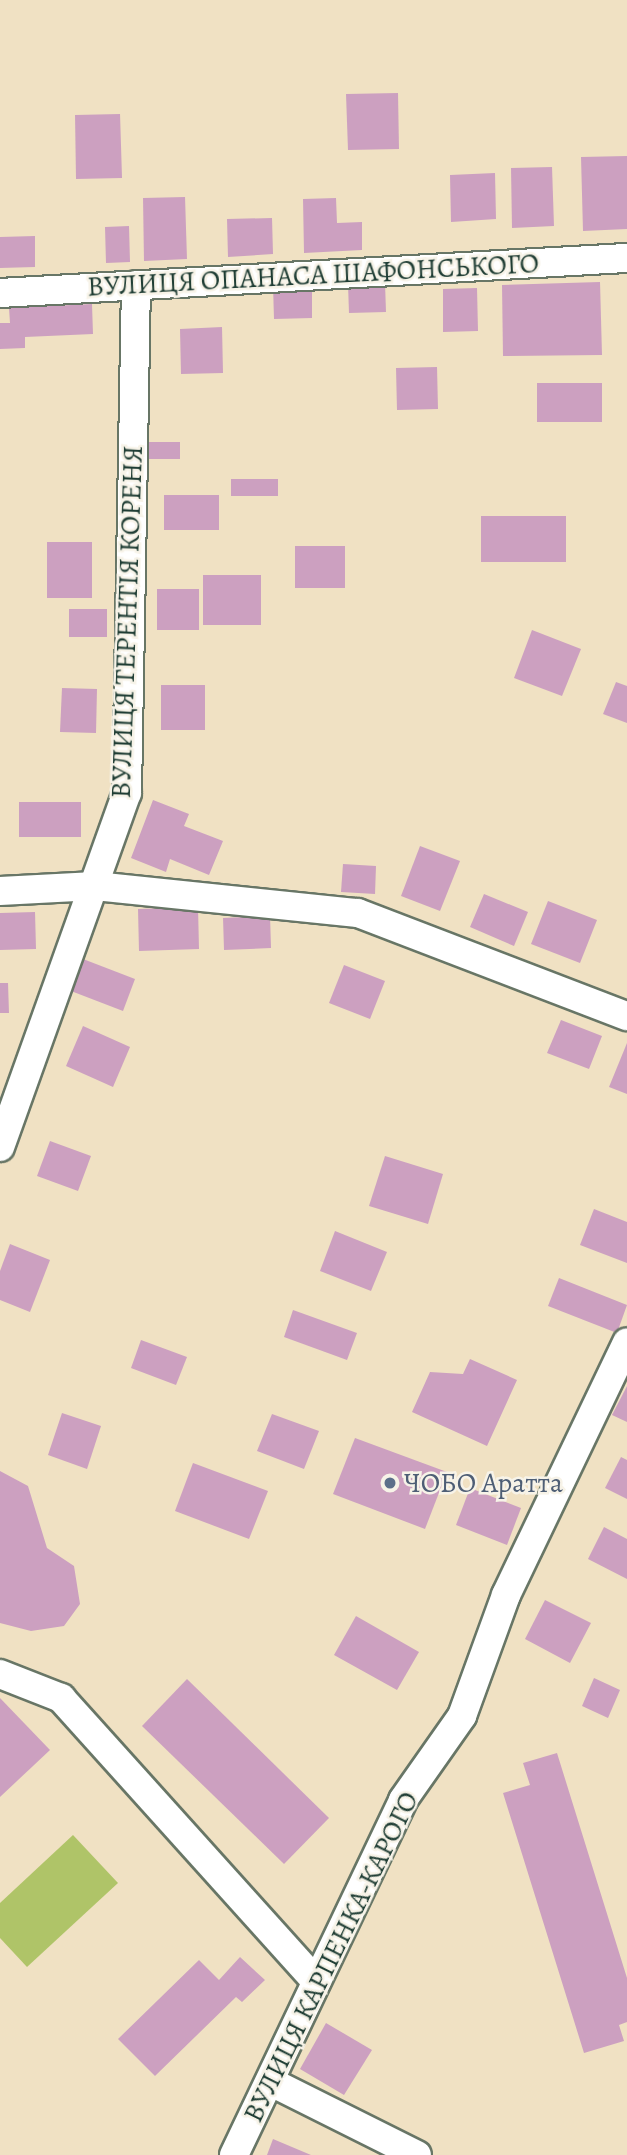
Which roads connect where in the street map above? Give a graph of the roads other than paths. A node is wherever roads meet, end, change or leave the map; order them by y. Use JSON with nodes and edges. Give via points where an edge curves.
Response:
{"nodes":[{"id":1,"x":627,"y":258,"type":"edge"},
{"id":2,"x":136,"y":285,"type":"junction"},
{"id":3,"x":0,"y":293,"type":"edge"},
{"id":4,"x":95,"y":886,"type":"junction"},
{"id":5,"x":0,"y":891,"type":"edge"},
{"id":6,"x":627,"y":1016,"type":"edge"},
{"id":7,"x":0,"y":1147,"type":"edge"},
{"id":8,"x":627,"y":1343,"type":"edge"},
{"id":9,"x":0,"y":1674,"type":"edge"},
{"id":10,"x":314,"y":1980,"type":"junction"},
{"id":11,"x":273,"y":2083,"type":"junction"},
{"id":12,"x":234,"y":2155,"type":"edge"},
{"id":13,"x":417,"y":2155,"type":"edge"}],
"edges":[{"from":1,"to":2,"type":"street","name":"ВУЛИЦЯ ОПАНАСА ШАФОНСЬКОГО"},
{"from":2,"to":3,"type":"street","name":"ВУЛИЦЯ ОПАНАСА ШАФОНСЬКОГО"},
{"from":2,"to":4,"type":"street","name":"ВУЛИЦЯ ТЕРЕНТІЯ КОРЕНЯ","via":[[127,793]]},
{"from":4,"to":5,"type":"street"},
{"from":4,"to":6,"type":"street","via":[[358,913]]},
{"from":4,"to":7,"type":"street","name":"ВУЛИЦЯ ТЕРЕНТІЯ КОРЕНЯ"},
{"from":8,"to":10,"type":"street","name":"ВУЛИЦЯ КАРПЕНКА-КАРОГО","via":[[506,1595],[462,1716],[404,1800]]},
{"from":9,"to":10,"type":"street","via":[[61,1698]]},
{"from":10,"to":11,"type":"street","name":"ВУЛИЦЯ КАРПЕНКА-КАРОГО"},
{"from":11,"to":12,"type":"street","name":"ВУЛИЦЯ КАРПЕНКА-КАРОГО"},
{"from":11,"to":13,"type":"street"}]}
